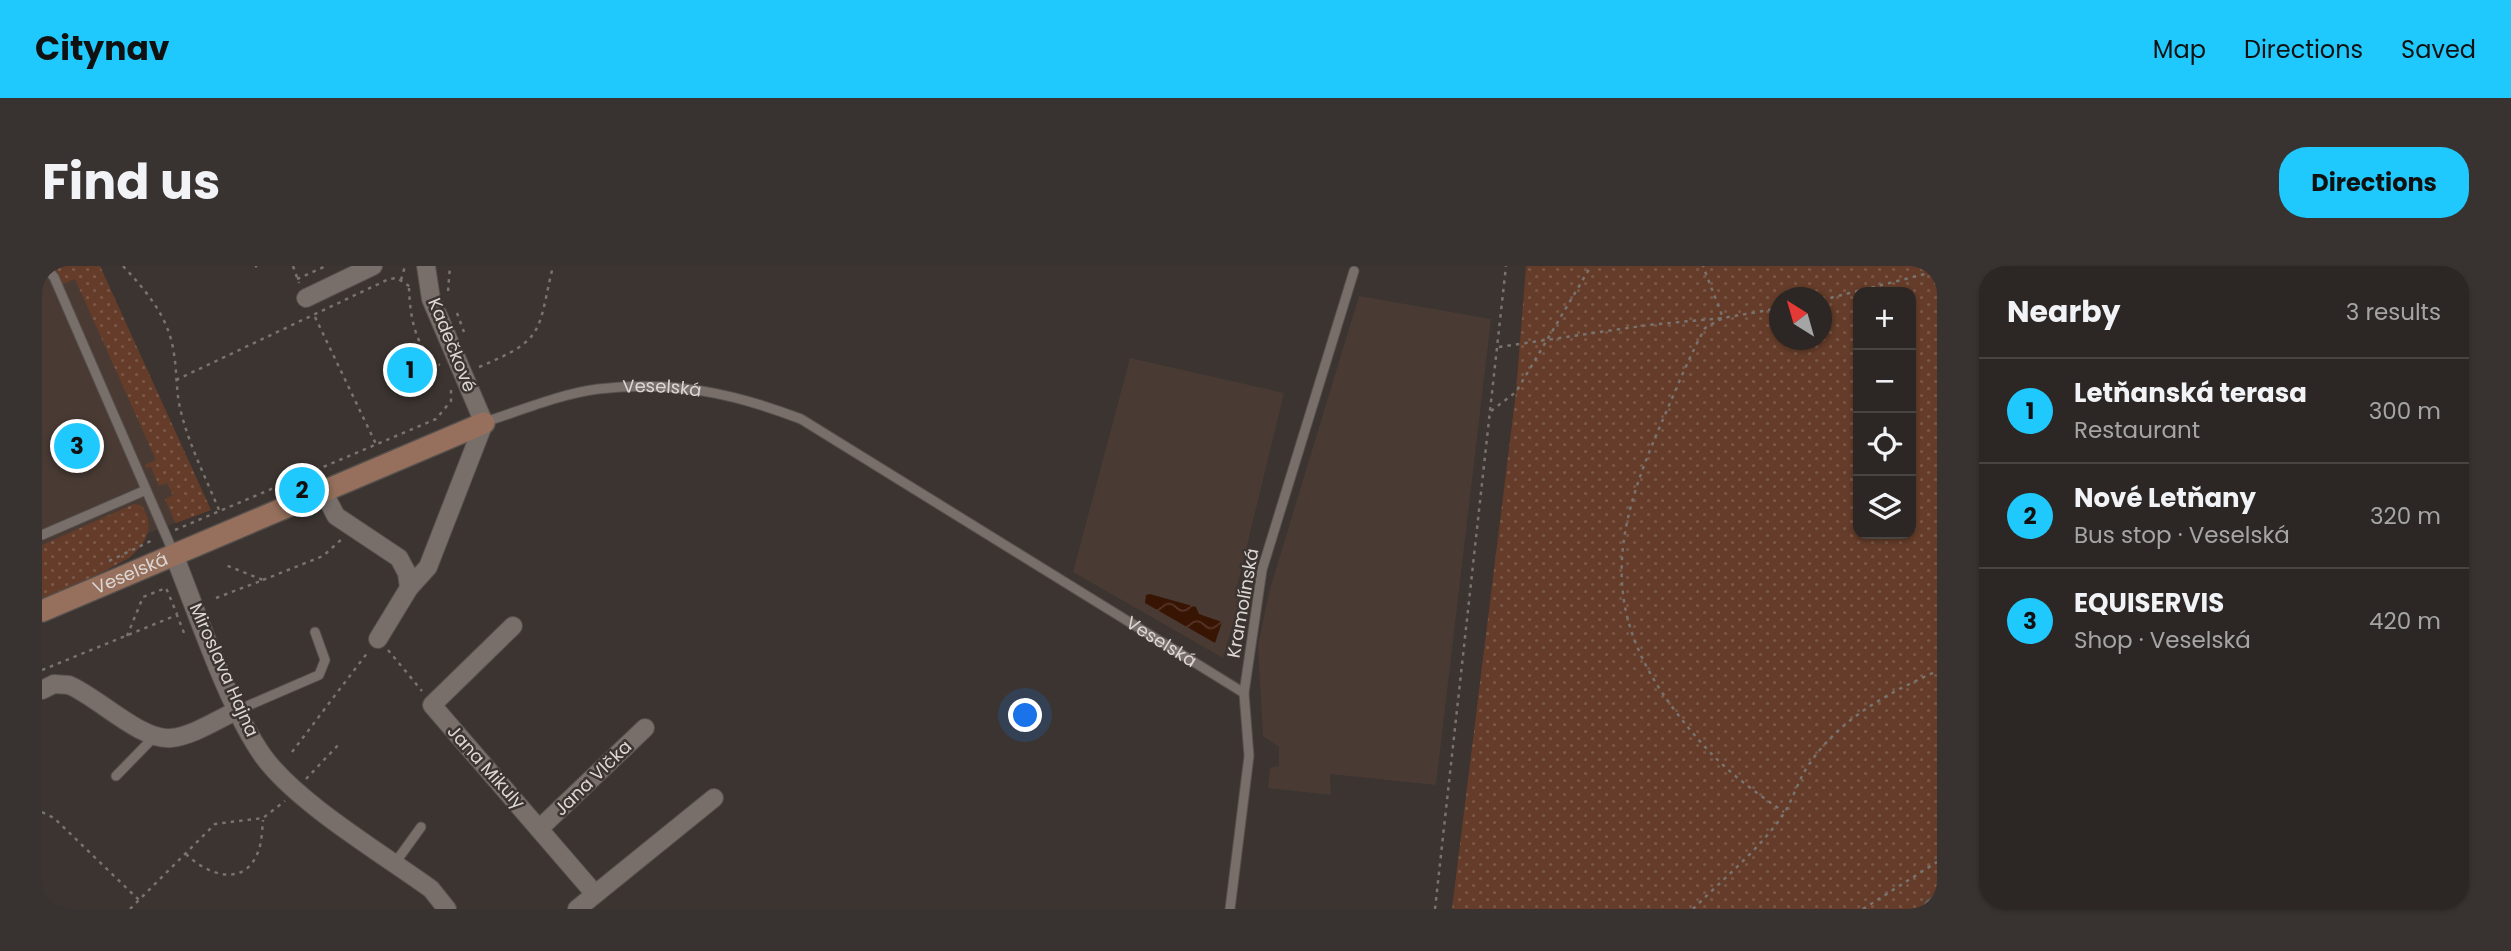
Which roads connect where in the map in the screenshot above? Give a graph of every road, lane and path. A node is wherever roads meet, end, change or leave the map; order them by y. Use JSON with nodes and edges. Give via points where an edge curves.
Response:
{"nodes":[{"id":1,"x":44,"y":266,"type":"edge"},
{"id":2,"x":123,"y":266,"type":"edge"},
{"id":3,"x":326,"y":266,"type":"edge"},
{"id":4,"x":373,"y":266,"type":"edge"},
{"id":5,"x":405,"y":266,"type":"edge"},
{"id":6,"x":426,"y":266,"type":"edge"},
{"id":7,"x":450,"y":266,"type":"edge"},
{"id":8,"x":553,"y":266,"type":"edge"},
{"id":9,"x":1506,"y":266,"type":"edge"},
{"id":10,"x":1591,"y":266,"type":"edge"},
{"id":11,"x":1703,"y":266,"type":"edge"},
{"id":12,"x":1354,"y":271,"type":"dead end"},
{"id":13,"x":1937,"y":271,"type":"edge"},
{"id":14,"x":297,"y":279,"type":"dead end"},
{"id":15,"x":389,"y":279,"type":"dead end"},
{"id":16,"x":401,"y":280,"type":"dead end"},
{"id":17,"x":409,"y":288,"type":"dead end"},
{"id":18,"x":1832,"y":297,"type":"edge"},
{"id":19,"x":306,"y":298,"type":"joint"},
{"id":20,"x":448,"y":298,"type":"dead end"},
{"id":21,"x":454,"y":308,"type":"dead end"},
{"id":22,"x":1769,"y":310,"type":"edge"},
{"id":23,"x":314,"y":316,"type":"junction"},
{"id":24,"x":1723,"y":318,"type":"junction"},
{"id":25,"x":464,"y":335,"type":"dead end"},
{"id":26,"x":1546,"y":340,"type":"junction"},
{"id":27,"x":1499,"y":347,"type":"junction"},
{"id":28,"x":474,"y":356,"type":"dead end"},
{"id":29,"x":480,"y":366,"type":"junction"},
{"id":30,"x":455,"y":377,"type":"junction"},
{"id":31,"x":176,"y":380,"type":"junction"},
{"id":32,"x":1491,"y":411,"type":"junction"},
{"id":33,"x":484,"y":423,"type":"junction"},
{"id":34,"x":376,"y":444,"type":"junction"},
{"id":35,"x":146,"y":490,"type":"junction"},
{"id":36,"x":323,"y":491,"type":"junction"},
{"id":37,"x":219,"y":510,"type":"junction"},
{"id":38,"x":351,"y":527,"type":"junction"},
{"id":39,"x":164,"y":534,"type":"junction"},
{"id":40,"x":42,"y":535,"type":"edge"},
{"id":41,"x":174,"y":555,"type":"junction"},
{"id":42,"x":105,"y":563,"type":"dead end"},
{"id":43,"x":223,"y":564,"type":"dead end"},
{"id":44,"x":263,"y":580,"type":"junction"},
{"id":45,"x":409,"y":588,"type":"junction"},
{"id":46,"x":216,"y":598,"type":"dead end"},
{"id":47,"x":42,"y":611,"type":"edge"},
{"id":48,"x":177,"y":615,"type":"junction"},
{"id":49,"x":513,"y":626,"type":"dead end"},
{"id":50,"x":315,"y":632,"type":"dead end"},
{"id":51,"x":127,"y":636,"type":"junction"},
{"id":52,"x":187,"y":639,"type":"dead end"},
{"id":53,"x":378,"y":639,"type":"junction"},
{"id":54,"x":42,"y":670,"type":"edge"},
{"id":55,"x":1937,"y":671,"type":"edge"},
{"id":56,"x":42,"y":690,"type":"edge"},
{"id":57,"x":1244,"y":692,"type":"junction"},
{"id":58,"x":432,"y":705,"type":"junction"},
{"id":59,"x":237,"y":710,"type":"junction"},
{"id":60,"x":645,"y":727,"type":"dead end"},
{"id":61,"x":155,"y":736,"type":"junction"},
{"id":62,"x":340,"y":743,"type":"dead end"},
{"id":63,"x":292,"y":752,"type":"dead end"},
{"id":64,"x":116,"y":776,"type":"dead end"},
{"id":65,"x":296,"y":790,"type":"junction"},
{"id":66,"x":714,"y":798,"type":"dead end"},
{"id":67,"x":42,"y":812,"type":"edge"},
{"id":68,"x":1784,"y":812,"type":"junction"},
{"id":69,"x":263,"y":818,"type":"junction"},
{"id":70,"x":421,"y":827,"type":"dead end"},
{"id":71,"x":540,"y":828,"type":"junction"},
{"id":72,"x":186,"y":854,"type":"junction"},
{"id":73,"x":1937,"y":862,"type":"edge"},
{"id":74,"x":395,"y":863,"type":"junction"},
{"id":75,"x":596,"y":894,"type":"junction"},
{"id":76,"x":139,"y":900,"type":"junction"},
{"id":77,"x":130,"y":909,"type":"edge"},
{"id":78,"x":447,"y":909,"type":"edge"},
{"id":79,"x":577,"y":909,"type":"edge"},
{"id":80,"x":1230,"y":909,"type":"edge"},
{"id":81,"x":1435,"y":909,"type":"edge"},
{"id":82,"x":1693,"y":909,"type":"edge"},
{"id":83,"x":1863,"y":909,"type":"edge"}],
"edges":[{"from":1,"to":35,"type":"lane","via":[[54,277]]},
{"from":2,"to":31,"type":"path","via":[[156,303],[174,353]]},
{"from":3,"to":14,"type":"path"},
{"from":4,"to":19,"type":"street"},
{"from":5,"to":16,"type":"path"},
{"from":6,"to":30,"type":"street","name":"Kadečkové","via":[[431,299]]},
{"from":7,"to":20,"type":"path"},
{"from":8,"to":29,"type":"path","via":[[539,328],[532,339]]},
{"from":9,"to":27,"type":"path"},
{"from":10,"to":26,"type":"path"},
{"from":11,"to":24,"type":"path"},
{"from":12,"to":57,"type":"lane","name":"Kramolínská","via":[[1262,570]]},
{"from":13,"to":18,"type":"path"},
{"from":15,"to":23,"type":"path"},
{"from":17,"to":30,"type":"path","via":[[410,316],[427,357]]},
{"from":19,"to":23,"type":"path"},
{"from":21,"to":25,"type":"path"},
{"from":22,"to":24,"type":"path"},
{"from":23,"to":31,"type":"path"},
{"from":23,"to":34,"type":"path"},
{"from":24,"to":26,"type":"path"},
{"from":24,"to":68,"type":"path","via":[[1705,328],[1694,347],[1635,487],[1625,522],[1621,565],[1625,610],[1652,680],[1707,752],[1738,781]]},
{"from":26,"to":27,"type":"path"},
{"from":26,"to":32,"type":"path","via":[[1516,392]]},
{"from":27,"to":32,"type":"path"},
{"from":28,"to":29,"type":"path"},
{"from":29,"to":30,"type":"path"},
{"from":30,"to":33,"type":"street","name":"Kadečkové"},
{"from":30,"to":34,"type":"path","via":[[446,411]]},
{"from":31,"to":37,"type":"path","via":[[185,427]]},
{"from":32,"to":81,"type":"path"},
{"from":33,"to":36,"type":"street","name":"Veselská"},
{"from":33,"to":45,"type":"street","via":[[428,567]]},
{"from":33,"to":57,"type":"lane","name":"Veselská","via":[[597,389],[677,386],[748,399],[802,419]]},
{"from":34,"to":37,"type":"path"},
{"from":35,"to":39,"type":"lane"},
{"from":35,"to":40,"type":"lane"},
{"from":36,"to":38,"type":"street","via":[[337,516]]},
{"from":36,"to":41,"type":"street","name":"Veselská"},
{"from":37,"to":39,"type":"path"},
{"from":38,"to":44,"type":"path","via":[[323,556]]},
{"from":38,"to":45,"type":"street","via":[[399,558],[408,573]]},
{"from":39,"to":41,"type":"lane"},
{"from":39,"to":42,"type":"path"},
{"from":41,"to":47,"type":"street","name":"Veselská"},
{"from":41,"to":59,"type":"street","name":"Miroslava Hajna"},
{"from":43,"to":44,"type":"path"},
{"from":44,"to":46,"type":"path"},
{"from":45,"to":53,"type":"street"},
{"from":48,"to":51,"type":"path"},
{"from":48,"to":51,"type":"path","via":[[166,588],[143,597]]},
{"from":48,"to":52,"type":"path"},
{"from":49,"to":58,"type":"street"},
{"from":50,"to":59,"type":"lane","via":[[325,660],[318,675]]},
{"from":51,"to":54,"type":"path"},
{"from":53,"to":58,"type":"path"},
{"from":53,"to":63,"type":"path"},
{"from":55,"to":68,"type":"path","via":[[1861,711],[1828,739]]},
{"from":56,"to":61,"type":"street","via":[[54,684],[69,685]]},
{"from":57,"to":80,"type":"lane","name":"Kramolínská","via":[[1249,757]]},
{"from":58,"to":71,"type":"street","name":"Jana Mikuly"},
{"from":59,"to":61,"type":"street","via":[[173,738]]},
{"from":59,"to":65,"type":"street","name":"Miroslava Hajna","via":[[264,756]]},
{"from":60,"to":71,"type":"street","name":"Jana Vlčka"},
{"from":61,"to":64,"type":"lane"},
{"from":62,"to":65,"type":"path"},
{"from":65,"to":69,"type":"path"},
{"from":65,"to":74,"type":"street","name":"Miroslava Hajna"},
{"from":66,"to":75,"type":"street"},
{"from":67,"to":76,"type":"path","via":[[54,818]]},
{"from":68,"to":82,"type":"path"},
{"from":69,"to":72,"type":"path","via":[[215,824]]},
{"from":69,"to":72,"type":"path","via":[[259,851],[241,872],[221,875],[207,871]]},
{"from":70,"to":74,"type":"lane"},
{"from":71,"to":75,"type":"street","name":"Jana Mikuly"},
{"from":72,"to":76,"type":"path"},
{"from":73,"to":83,"type":"path"},
{"from":74,"to":78,"type":"street","name":"Miroslava Hajna","via":[[431,889]]},
{"from":75,"to":79,"type":"street"},
{"from":76,"to":77,"type":"path"}]}
